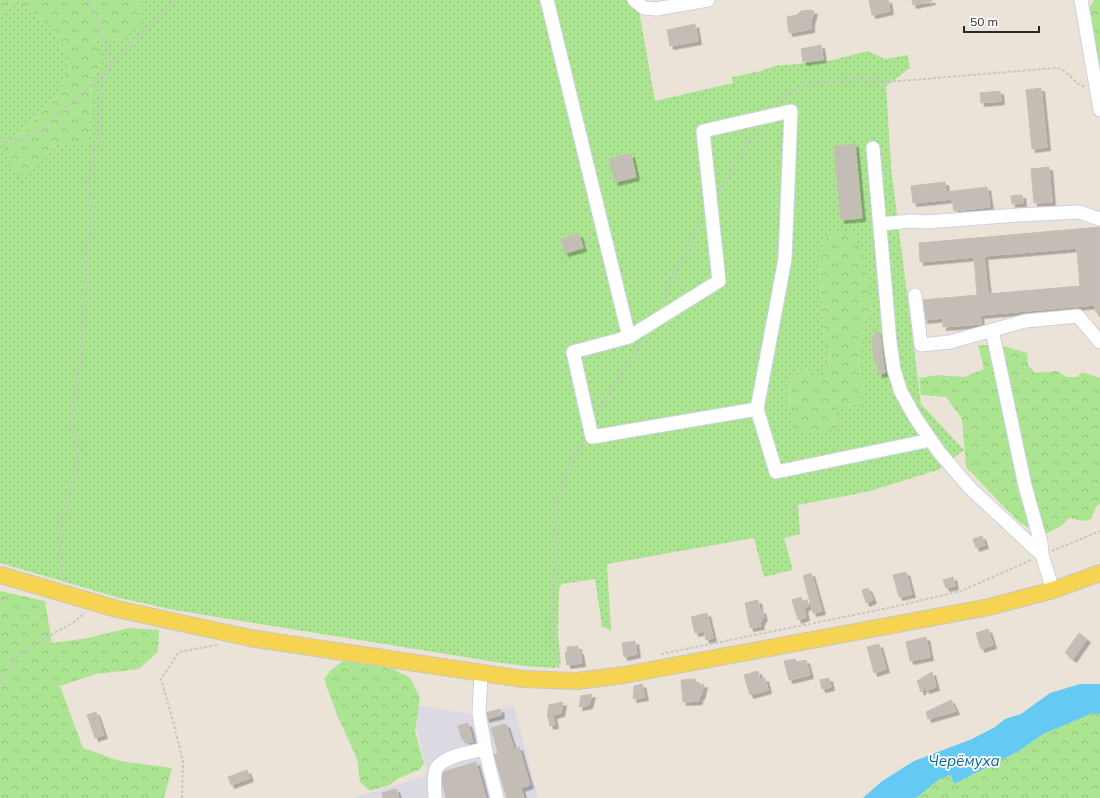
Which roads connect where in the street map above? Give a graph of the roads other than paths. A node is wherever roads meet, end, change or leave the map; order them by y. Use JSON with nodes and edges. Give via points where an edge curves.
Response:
{"nodes":[{"id":1,"x":547,"y":0,"type":"edge"},
{"id":2,"x":634,"y":0,"type":"edge"},
{"id":3,"x":708,"y":0,"type":"edge"},
{"id":4,"x":1081,"y":0,"type":"edge"},
{"id":5,"x":1100,"y":110,"type":"edge"},
{"id":6,"x":873,"y":148,"type":"dead end"},
{"id":7,"x":1100,"y":219,"type":"edge"},
{"id":8,"x":881,"y":224,"type":"junction"},
{"id":9,"x":915,"y":296,"type":"dead end"},
{"id":10,"x":992,"y":330,"type":"junction"},
{"id":11,"x":628,"y":337,"type":"junction"},
{"id":12,"x":1100,"y":342,"type":"edge"},
{"id":13,"x":757,"y":409,"type":"junction"},
{"id":14,"x":931,"y":440,"type":"junction"},
{"id":15,"x":1042,"y":555,"type":"junction"},
{"id":16,"x":1100,"y":573,"type":"edge"},
{"id":17,"x":0,"y":575,"type":"edge"},
{"id":18,"x":1053,"y":590,"type":"junction"},
{"id":19,"x":481,"y":673,"type":"junction"},
{"id":20,"x":485,"y":749,"type":"junction"},
{"id":21,"x":435,"y":798,"type":"edge"},
{"id":22,"x":497,"y":798,"type":"edge"}],
"edges":[{"from":1,"to":11,"type":"street"},
{"from":2,"to":3,"type":"street","via":[[644,8],[656,9]]},
{"from":4,"to":5,"type":"street"},
{"from":6,"to":8,"type":"street"},
{"from":7,"to":8,"type":"street","via":[[1079,212]]},
{"from":8,"to":14,"type":"street","via":[[894,370],[901,392]]},
{"from":9,"to":10,"type":"street","via":[[921,345],[950,342]]},
{"from":10,"to":12,"type":"street","via":[[1032,320],[1078,316]]},
{"from":10,"to":15,"type":"street"},
{"from":11,"to":13,"type":"street","via":[[573,352],[592,437]]},
{"from":11,"to":13,"type":"street","via":[[719,281],[704,131],[791,111],[785,259]]},
{"from":13,"to":14,"type":"street","via":[[776,472]]},
{"from":14,"to":15,"type":"street","via":[[970,488]]},
{"from":15,"to":18,"type":"street"},
{"from":16,"to":18,"type":"main road"},
{"from":17,"to":19,"type":"main road","via":[[123,610],[250,638]]},
{"from":18,"to":19,"type":"main road","via":[[989,607],[589,680],[523,679]]},
{"from":19,"to":20,"type":"street","via":[[479,713]]},
{"from":20,"to":21,"type":"street","via":[[442,762],[435,776]]},
{"from":20,"to":22,"type":"street"}]}
